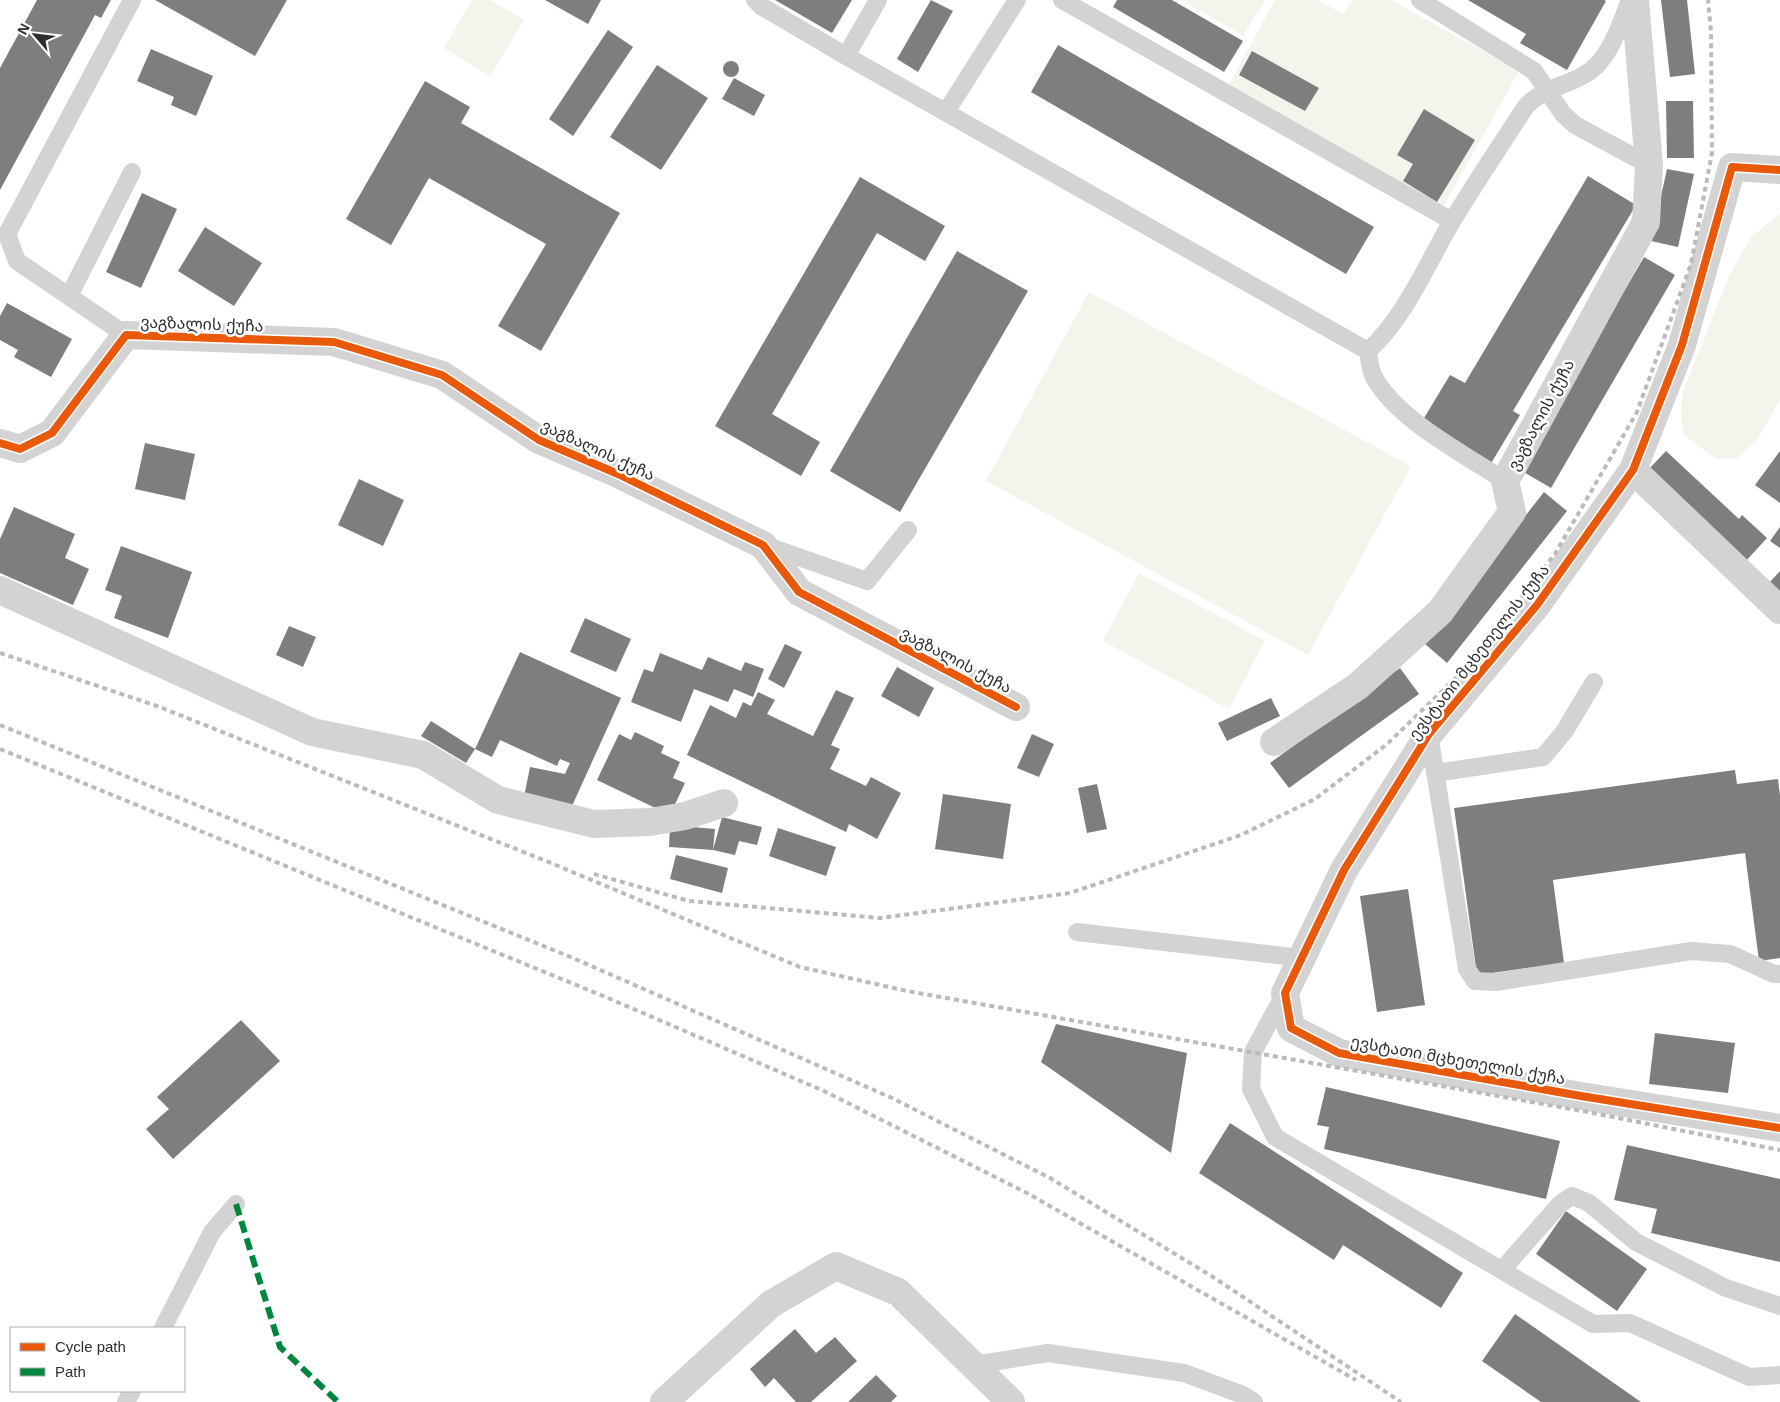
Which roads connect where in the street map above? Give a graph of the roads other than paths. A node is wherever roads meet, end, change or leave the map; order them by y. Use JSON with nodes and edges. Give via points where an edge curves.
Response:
{"nodes":[{"id":1,"x":132,"y":0,"type":"edge"},
{"id":2,"x":878,"y":0,"type":"edge"},
{"id":3,"x":1017,"y":0,"type":"edge"},
{"id":4,"x":1062,"y":0,"type":"edge"},
{"id":5,"x":1420,"y":0,"type":"edge"},
{"id":6,"x":1630,"y":0,"type":"edge"},
{"id":7,"x":1635,"y":0,"type":"edge"},
{"id":8,"x":760,"y":2,"type":"edge"},
{"id":9,"x":846,"y":56,"type":"junction"},
{"id":10,"x":1548,"y":90,"type":"junction"},
{"id":11,"x":946,"y":112,"type":"junction"},
{"id":12,"x":1649,"y":165,"type":"junction"},
{"id":13,"x":1780,"y":170,"type":"edge"},
{"id":14,"x":132,"y":172,"type":"dead end"},
{"id":15,"x":1452,"y":222,"type":"junction"},
{"id":16,"x":69,"y":296,"type":"junction"},
{"id":17,"x":126,"y":335,"type":"junction"},
{"id":18,"x":1368,"y":351,"type":"junction"},
{"id":19,"x":0,"y":443,"type":"edge"},
{"id":20,"x":1633,"y":470,"type":"junction"},
{"id":21,"x":1505,"y":481,"type":"junction"},
{"id":22,"x":908,"y":530,"type":"dead end"},
{"id":23,"x":763,"y":545,"type":"junction"},
{"id":24,"x":0,"y":590,"type":"edge"},
{"id":25,"x":1780,"y":610,"type":"edge"},
{"id":26,"x":1594,"y":682,"type":"dead end"},
{"id":27,"x":1016,"y":706,"type":"dead end"},
{"id":28,"x":1429,"y":734,"type":"junction"},
{"id":29,"x":1274,"y":742,"type":"dead end"},
{"id":30,"x":1436,"y":773,"type":"junction"},
{"id":31,"x":724,"y":803,"type":"dead end"},
{"id":32,"x":1077,"y":932,"type":"dead end"},
{"id":33,"x":1302,"y":958,"type":"junction"},
{"id":34,"x":1780,"y":974,"type":"edge"},
{"id":35,"x":1285,"y":993,"type":"junction"},
{"id":36,"x":1780,"y":1128,"type":"edge"},
{"id":37,"x":236,"y":1204,"type":"dead end"},
{"id":38,"x":1502,"y":1270,"type":"junction"},
{"id":39,"x":1780,"y":1306,"type":"edge"},
{"id":40,"x":164,"y":1327,"type":"edge"},
{"id":41,"x":974,"y":1365,"type":"junction"},
{"id":42,"x":1780,"y":1375,"type":"edge"},
{"id":43,"x":664,"y":1402,"type":"edge"},
{"id":44,"x":1011,"y":1402,"type":"edge"},
{"id":45,"x":1254,"y":1402,"type":"edge"}],
"edges":[{"from":1,"to":16,"type":"lane","via":[[7,234],[17,261]]},
{"from":2,"to":9,"type":"lane"},
{"from":3,"to":11,"type":"lane"},
{"from":4,"to":15,"type":"lane"},
{"from":5,"to":10,"type":"lane","via":[[1534,71]]},
{"from":6,"to":10,"type":"lane","via":[[1597,66],[1585,75]]},
{"from":7,"to":12,"type":"street","name":"ვაგზალის ქუჩა"},
{"from":8,"to":9,"type":"lane"},
{"from":9,"to":11,"type":"lane"},
{"from":10,"to":12,"type":"lane","via":[[1574,125]]},
{"from":10,"to":15,"type":"lane","via":[[1526,106]]},
{"from":11,"to":18,"type":"lane"},
{"from":12,"to":21,"type":"street","name":"ვაგზალის ქუჩა","via":[[1646,222]]},
{"from":13,"to":20,"type":"street","name":"ევსტათი მცხეთელის ქუჩა","via":[[1732,167],[1682,345]]},
{"from":14,"to":16,"type":"lane"},
{"from":15,"to":18,"type":"lane","via":[[1399,313]]},
{"from":16,"to":17,"type":"lane"},
{"from":17,"to":19,"type":"street","name":"ვაგზალის ქუჩა","via":[[52,433],[20,449]]},
{"from":17,"to":23,"type":"street","name":"ვაგზალის ქუჩა","via":[[334,342],[442,375],[539,440],[618,474]]},
{"from":18,"to":21,"type":"lane","via":[[1373,375],[1390,398],[1415,421]]},
{"from":20,"to":25,"type":"street"},
{"from":20,"to":28,"type":"street","name":"ევსტათი მცხეთელის ქუჩა","via":[[1537,605]]},
{"from":21,"to":29,"type":"street","name":"ვაგზალის ქუჩა","via":[[1512,512],[1440,612],[1358,686]]},
{"from":22,"to":23,"type":"lane","via":[[867,581]]},
{"from":23,"to":27,"type":"street","name":"ვაგზალის ქუჩა","via":[[799,592]]},
{"from":24,"to":31,"type":"street","via":[[312,732],[423,755],[498,800],[594,824],[650,822],[685,816]]},
{"from":26,"to":30,"type":"lane","via":[[1564,732],[1543,757]]},
{"from":28,"to":30,"type":"lane"},
{"from":28,"to":33,"type":"street","name":"ევსტათი მცხეთელის ქუჩა","via":[[1344,870]]},
{"from":30,"to":34,"type":"lane","via":[[1467,969],[1475,980],[1496,982],[1691,951],[1730,954]]},
{"from":32,"to":33,"type":"lane"},
{"from":33,"to":35,"type":"street","name":"ევსტათი მცხეთელის ქუჩა"},
{"from":35,"to":36,"type":"street","name":"ევსტათი მცხეთელის ქუჩა","via":[[1290,1028],[1339,1053]]},
{"from":35,"to":38,"type":"lane","via":[[1253,1052],[1251,1090],[1275,1137]]},
{"from":37,"to":40,"type":"lane","via":[[212,1232]]},
{"from":38,"to":39,"type":"lane","via":[[1560,1204],[1572,1196],[1589,1203],[1636,1242],[1726,1288]]},
{"from":38,"to":42,"type":"lane","via":[[1594,1324],[1630,1323],[1749,1377]]},
{"from":41,"to":43,"type":"street","via":[[898,1292],[836,1266],[771,1304]]},
{"from":41,"to":44,"type":"street"},
{"from":41,"to":45,"type":"lane","via":[[1048,1354],[1184,1373]]}]}
